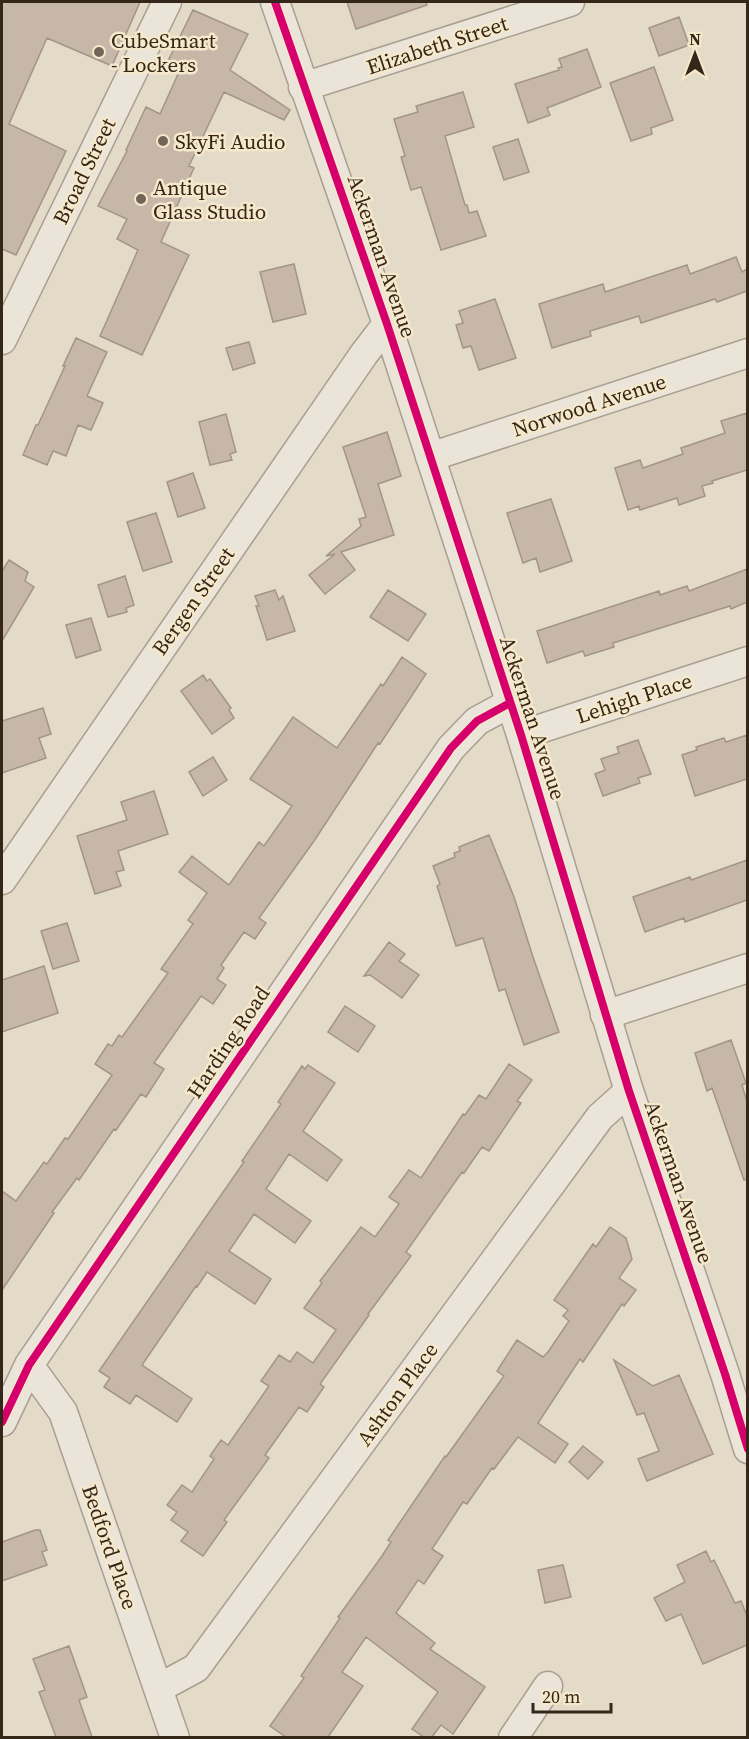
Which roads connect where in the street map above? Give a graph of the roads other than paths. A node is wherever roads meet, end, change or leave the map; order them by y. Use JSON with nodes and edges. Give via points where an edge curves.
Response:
{"nodes":[{"id":1,"x":166,"y":2,"type":"edge"},
{"id":2,"x":275,"y":2,"type":"edge"},
{"id":3,"x":570,"y":2,"type":"edge"},
{"id":4,"x":303,"y":87,"type":"junction"},
{"id":5,"x":387,"y":324,"type":"junction"},
{"id":6,"x":2,"y":340,"type":"edge"},
{"id":7,"x":747,"y":353,"type":"edge"},
{"id":8,"x":430,"y":458,"type":"junction"},
{"id":9,"x":747,"y":661,"type":"edge"},
{"id":10,"x":510,"y":703,"type":"junction"},
{"id":11,"x":521,"y":735,"type":"junction"},
{"id":12,"x":2,"y":880,"type":"edge"},
{"id":13,"x":747,"y":968,"type":"edge"},
{"id":14,"x":605,"y":1015,"type":"junction"},
{"id":15,"x":629,"y":1091,"type":"junction"},
{"id":16,"x":29,"y":1365,"type":"junction"},
{"id":17,"x":736,"y":1370,"type":"edge"},
{"id":18,"x":2,"y":1422,"type":"edge"},
{"id":19,"x":747,"y":1449,"type":"edge"},
{"id":20,"x":548,"y":1686,"type":"dead end"},
{"id":21,"x":159,"y":1688,"type":"junction"},
{"id":22,"x":175,"y":1737,"type":"edge"},
{"id":23,"x":513,"y":1737,"type":"edge"}],
"edges":[{"from":1,"to":6,"type":"street","name":"Broad Street"},
{"from":2,"to":4,"type":"street","name":"Ackerman Avenue"},
{"from":3,"to":4,"type":"street","name":"Elizabeth Street"},
{"from":4,"to":5,"type":"street","name":"Ackerman Avenue"},
{"from":5,"to":8,"type":"street","name":"Ackerman Avenue"},
{"from":5,"to":12,"type":"street","name":"Bergen Street"},
{"from":7,"to":8,"type":"street","name":"Norwood Avenue"},
{"from":8,"to":10,"type":"street","name":"Ackerman Avenue"},
{"from":9,"to":11,"type":"street","name":"Lehigh Place"},
{"from":10,"to":11,"type":"street","name":"Ackerman Avenue"},
{"from":10,"to":16,"type":"street","name":"Harding Road","via":[[477,721],[451,748]]},
{"from":11,"to":14,"type":"street","name":"Ackerman Avenue"},
{"from":13,"to":14,"type":"street"},
{"from":14,"to":15,"type":"street","name":"Ackerman Avenue"},
{"from":15,"to":17,"type":"street","name":"Ackerman Avenue"},
{"from":15,"to":21,"type":"street","name":"Ashton Place","via":[[600,1117],[196,1668]]},
{"from":16,"to":18,"type":"street","name":"Harding Road"},
{"from":16,"to":21,"type":"street","name":"Bedford Place","via":[[63,1412]]},
{"from":17,"to":19,"type":"street","name":"Ackerman Avenue"},
{"from":20,"to":23,"type":"street"},
{"from":21,"to":22,"type":"street","name":"Bedford Place"}]}
